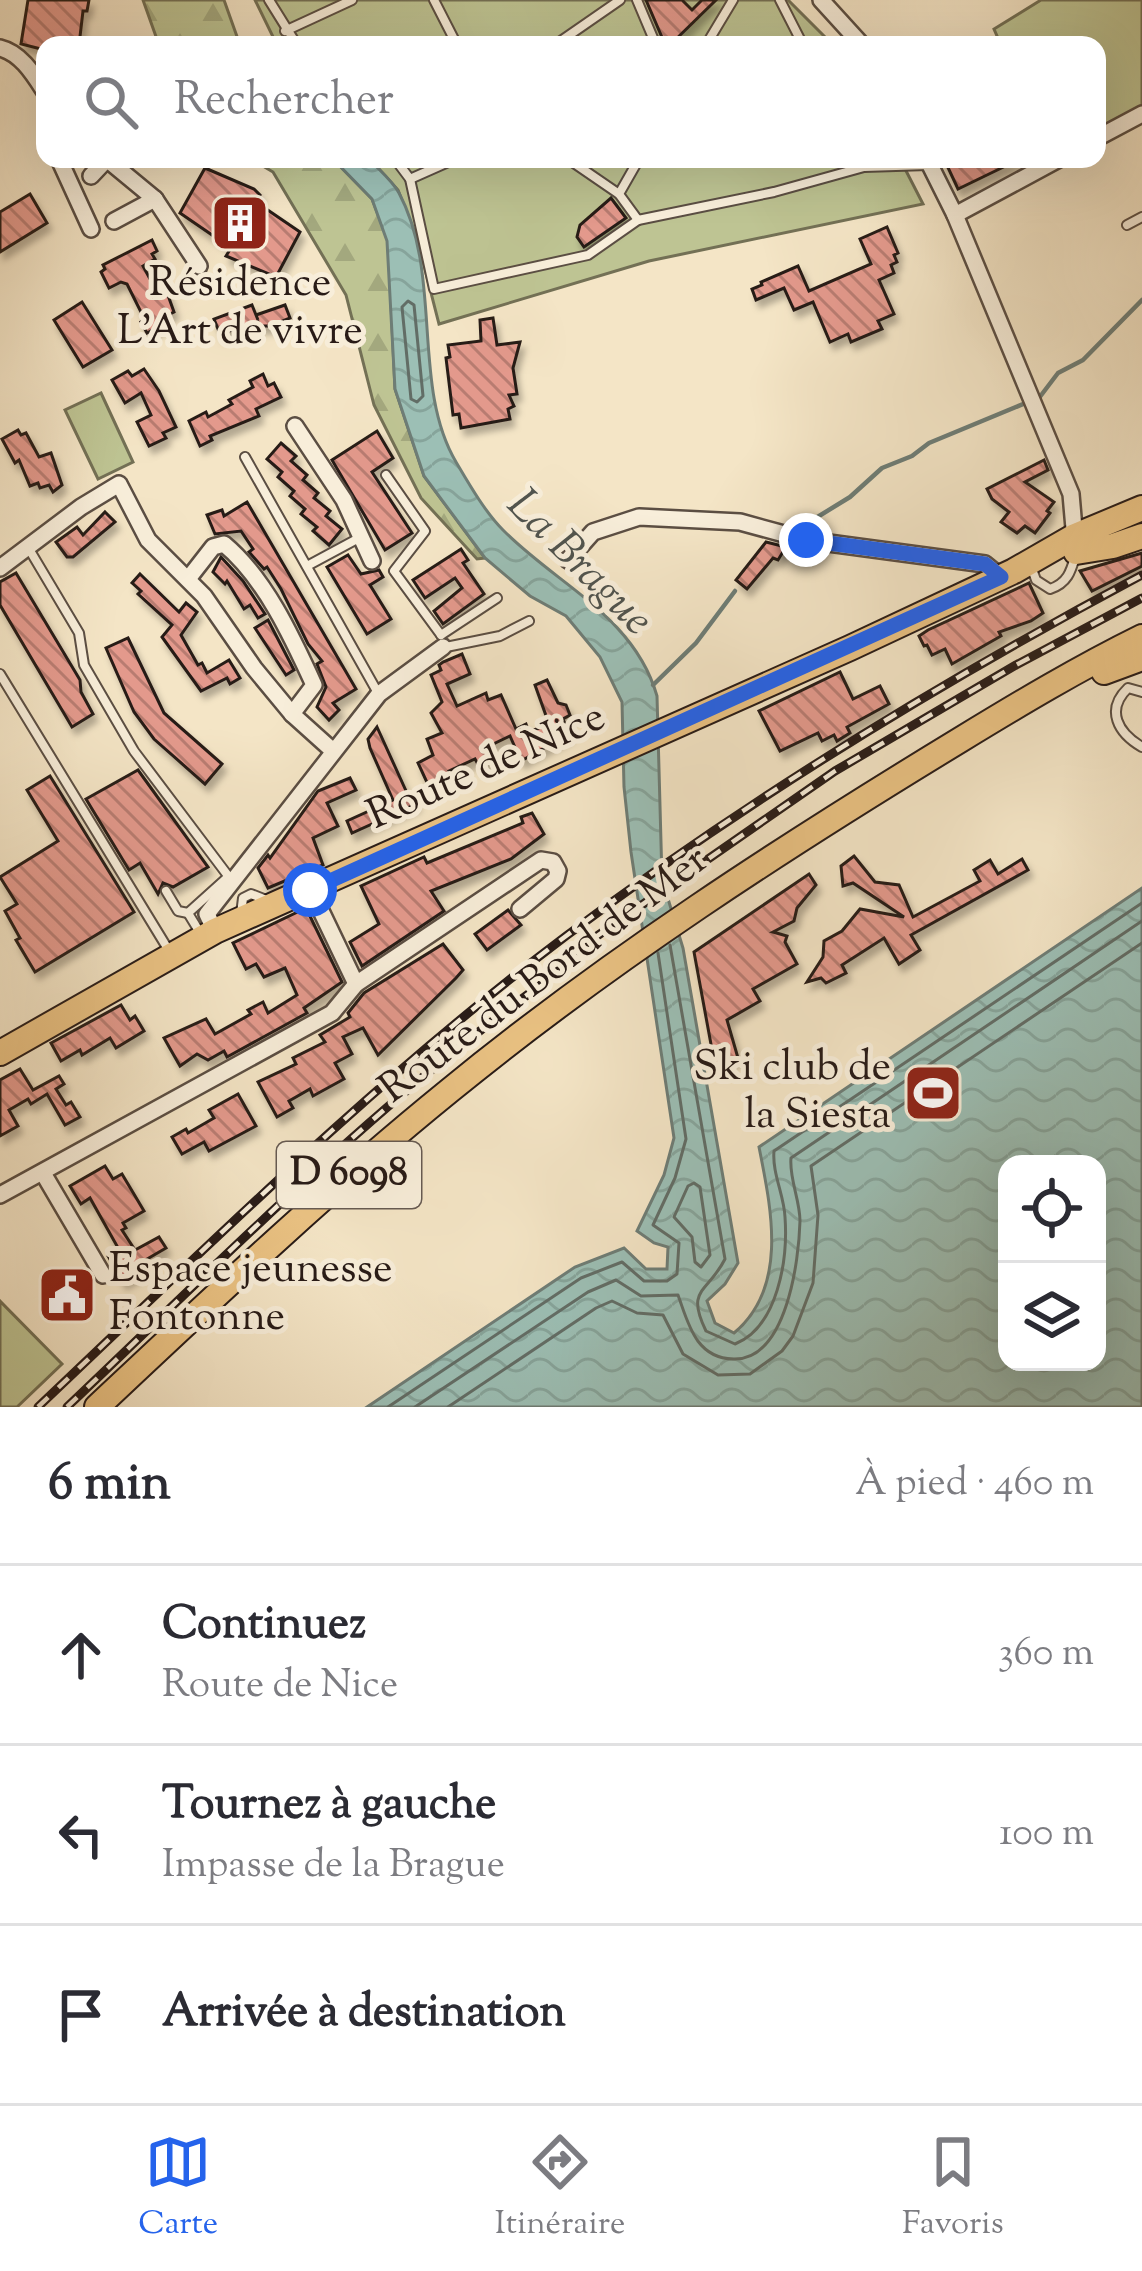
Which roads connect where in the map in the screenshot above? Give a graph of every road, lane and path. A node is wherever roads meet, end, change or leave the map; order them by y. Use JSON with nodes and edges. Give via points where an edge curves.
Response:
{"nodes":[{"id":1,"x":269,"y":0,"type":"edge"},
{"id":2,"x":352,"y":0,"type":"edge"},
{"id":3,"x":434,"y":0,"type":"edge"},
{"id":4,"x":620,"y":0,"type":"edge"},
{"id":5,"x":637,"y":0,"type":"edge"},
{"id":6,"x":733,"y":0,"type":"edge"},
{"id":7,"x":780,"y":0,"type":"edge"},
{"id":8,"x":821,"y":0,"type":"edge"},
{"id":9,"x":285,"y":31,"type":"junction"},
{"id":10,"x":289,"y":36,"type":"edge"},
{"id":11,"x":452,"y":36,"type":"edge"},
{"id":12,"x":568,"y":36,"type":"edge"},
{"id":13,"x":652,"y":36,"type":"edge"},
{"id":14,"x":711,"y":36,"type":"edge"},
{"id":15,"x":798,"y":36,"type":"edge"},
{"id":16,"x":854,"y":36,"type":"edge"},
{"id":17,"x":0,"y":48,"type":"edge"},
{"id":18,"x":36,"y":78,"type":"edge"},
{"id":19,"x":1142,"y":114,"type":"edge"},
{"id":20,"x":1106,"y":133,"type":"edge"},
{"id":21,"x":63,"y":168,"type":"edge"},
{"id":22,"x":100,"y":168,"type":"edge"},
{"id":23,"x":117,"y":168,"type":"edge"},
{"id":24,"x":402,"y":168,"type":"edge"},
{"id":25,"x":434,"y":168,"type":"edge"},
{"id":26,"x":593,"y":168,"type":"edge"},
{"id":27,"x":634,"y":168,"type":"edge"},
{"id":28,"x":847,"y":168,"type":"edge"},
{"id":29,"x":932,"y":168,"type":"edge"},
{"id":30,"x":1042,"y":168,"type":"edge"},
{"id":31,"x":91,"y":176,"type":"dead end"},
{"id":32,"x":410,"y":179,"type":"junction"},
{"id":33,"x":619,"y":194,"type":"junction"},
{"id":34,"x":154,"y":199,"type":"junction"},
{"id":35,"x":955,"y":215,"type":"junction"},
{"id":36,"x":1142,"y":217,"type":"edge"},
{"id":37,"x":638,"y":220,"type":"junction"},
{"id":38,"x":114,"y":221,"type":"dead end"},
{"id":39,"x":1126,"y":225,"type":"dead end"},
{"id":40,"x":91,"y":229,"type":"dead end"},
{"id":41,"x":199,"y":266,"type":"dead end"},
{"id":42,"x":295,"y":426,"type":"dead end"},
{"id":43,"x":245,"y":457,"type":"dead end"},
{"id":44,"x":386,"y":475,"type":"dead end"},
{"id":45,"x":1142,"y":508,"type":"edge"},
{"id":46,"x":1142,"y":522,"type":"edge"},
{"id":47,"x":1075,"y":534,"type":"junction"},
{"id":48,"x":1142,"y":536,"type":"edge"},
{"id":49,"x":359,"y":537,"type":"junction"},
{"id":50,"x":28,"y":549,"type":"junction"},
{"id":51,"x":568,"y":560,"type":"dead end"},
{"id":52,"x":372,"y":561,"type":"dead end"},
{"id":53,"x":308,"y":566,"type":"junction"},
{"id":54,"x":0,"y":568,"type":"edge"},
{"id":55,"x":1016,"y":572,"type":"junction"},
{"id":56,"x":188,"y":579,"type":"junction"},
{"id":57,"x":496,"y":598,"type":"dead end"},
{"id":58,"x":529,"y":621,"type":"dead end"},
{"id":59,"x":1142,"y":637,"type":"edge"},
{"id":60,"x":442,"y":641,"type":"junction"},
{"id":61,"x":1142,"y":658,"type":"edge"},
{"id":62,"x":0,"y":674,"type":"edge"},
{"id":63,"x":1142,"y":692,"type":"edge"},
{"id":64,"x":379,"y":694,"type":"junction"},
{"id":65,"x":292,"y":714,"type":"junction"},
{"id":66,"x":961,"y":739,"type":"junction"},
{"id":67,"x":1142,"y":747,"type":"edge"},
{"id":68,"x":332,"y":750,"type":"junction"},
{"id":69,"x":231,"y":879,"type":"junction"},
{"id":70,"x":310,"y":890,"type":"junction"},
{"id":71,"x":166,"y":891,"type":"dead end"},
{"id":72,"x":520,"y":909,"type":"dead end"},
{"id":73,"x":188,"y":913,"type":"junction"},
{"id":74,"x":209,"y":934,"type":"junction"},
{"id":75,"x":172,"y":955,"type":"junction"},
{"id":76,"x":356,"y":983,"type":"junction"},
{"id":77,"x":0,"y":1053,"type":"edge"},
{"id":78,"x":43,"y":1173,"type":"junction"},
{"id":79,"x":0,"y":1195,"type":"edge"},
{"id":80,"x":103,"y":1275,"type":"dead end"},
{"id":81,"x":97,"y":1407,"type":"edge"}],
"edges":[{"from":1,"to":9,"type":"lane"},
{"from":2,"to":9,"type":"lane"},
{"from":3,"to":11,"type":"lane"},
{"from":4,"to":12,"type":"lane"},
{"from":5,"to":13,"type":"lane"},
{"from":6,"to":14,"type":"lane"},
{"from":7,"to":15,"type":"lane"},
{"from":8,"to":16,"type":"street"},
{"from":9,"to":10,"type":"lane"},
{"from":17,"to":18,"type":"street"},
{"from":19,"to":20,"type":"street"},
{"from":21,"to":40,"type":"street"},
{"from":22,"to":31,"type":"street"},
{"from":23,"to":34,"type":"street"},
{"from":24,"to":32,"type":"lane"},
{"from":25,"to":32,"type":"lane"},
{"from":26,"to":33,"type":"lane"},
{"from":27,"to":33,"type":"lane"},
{"from":28,"to":37,"type":"lane"},
{"from":29,"to":35,"type":"street"},
{"from":30,"to":35,"type":"street"},
{"from":32,"to":37,"type":"lane","via":[[434,290],[588,255]]},
{"from":33,"to":37,"type":"lane"},
{"from":34,"to":38,"type":"street"},
{"from":34,"to":41,"type":"street"},
{"from":35,"to":47,"type":"street","via":[[1071,494]]},
{"from":36,"to":39,"type":"lane"},
{"from":42,"to":49,"type":"street"},
{"from":43,"to":53,"type":"lane"},
{"from":44,"to":60,"type":"lane","via":[[425,531],[394,571]]},
{"from":45,"to":47,"type":"main road","name":"Route de Nice"},
{"from":46,"to":47,"type":"main road","name":"Route de Nice"},
{"from":47,"to":48,"type":"main road","via":[[1113,546]]},
{"from":47,"to":55,"type":"main road","name":"Route de Nice"},
{"from":49,"to":52,"type":"street"},
{"from":49,"to":53,"type":"lane"},
{"from":50,"to":54,"type":"street"},
{"from":50,"to":56,"type":"street","via":[[119,484],[148,540]]},
{"from":50,"to":69,"type":"lane","via":[[79,633],[84,665],[134,752]]},
{"from":51,"to":55,"type":"street","via":[[593,532],[639,517],[740,522]]},
{"from":53,"to":64,"type":"lane"},
{"from":55,"to":70,"type":"main road","name":"Route de Nice"},
{"from":56,"to":65,"type":"street"},
{"from":56,"to":65,"type":"street","via":[[213,547],[224,544],[242,559],[314,686]]},
{"from":57,"to":60,"type":"lane"},
{"from":58,"to":60,"type":"lane","via":[[500,636]]},
{"from":59,"to":66,"type":"main road","name":"Route du Bord de Mer","number":"D 6098"},
{"from":60,"to":64,"type":"street"},
{"from":61,"to":66,"type":"main road","name":"Route du Bord de Mer"},
{"from":62,"to":75,"type":"lane"},
{"from":63,"to":67,"type":"lane","via":[[1129,688],[1114,711],[1119,728]]},
{"from":64,"to":68,"type":"street"},
{"from":65,"to":68,"type":"street"},
{"from":66,"to":81,"type":"main road","name":"Route du Bord de Mer","number":"D 6098","via":[[709,900],[453,1087]]},
{"from":68,"to":69,"type":"street"},
{"from":69,"to":73,"type":"lane"},
{"from":69,"to":74,"type":"street","via":[[207,914]]},
{"from":70,"to":74,"type":"main road","name":"Route de Nice"},
{"from":70,"to":76,"type":"street"},
{"from":71,"to":73,"type":"lane"},
{"from":72,"to":76,"type":"street","via":[[556,879],[553,862],[541,860]]},
{"from":73,"to":74,"type":"lane"},
{"from":74,"to":75,"type":"main road","name":"Route de Nice"},
{"from":75,"to":77,"type":"main road","name":"Route de Nice"},
{"from":76,"to":78,"type":"street","via":[[332,1013]]},
{"from":78,"to":79,"type":"street"},
{"from":78,"to":80,"type":"street"}]}
